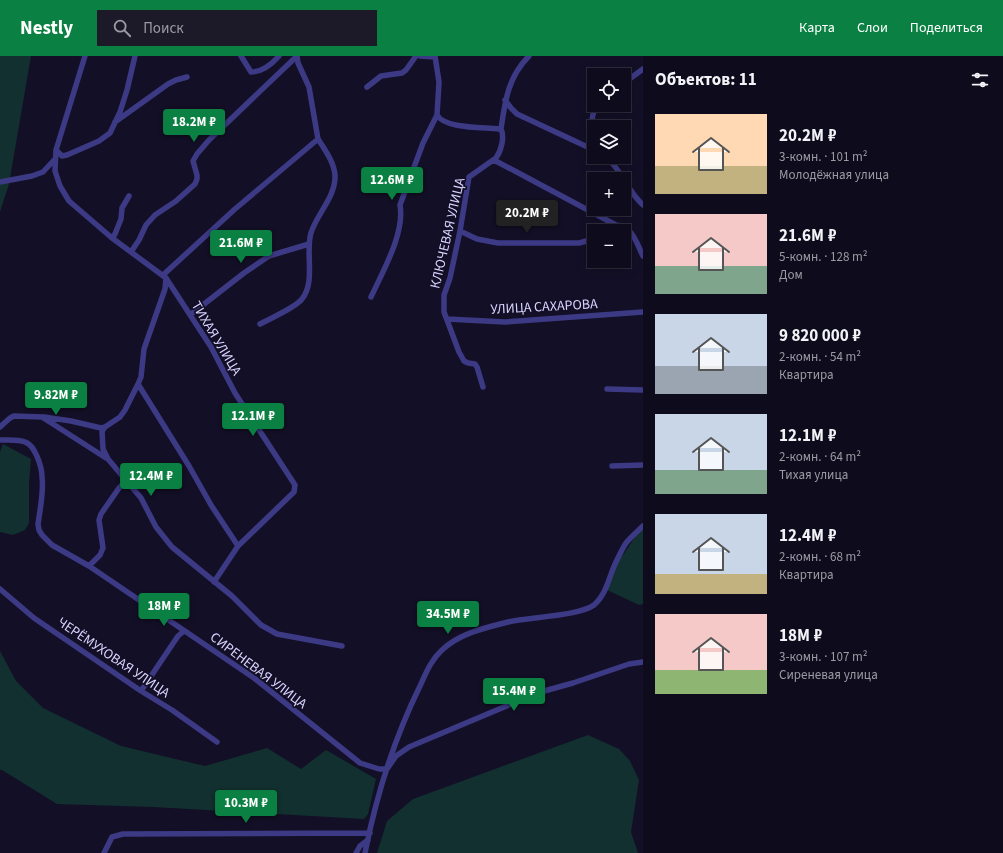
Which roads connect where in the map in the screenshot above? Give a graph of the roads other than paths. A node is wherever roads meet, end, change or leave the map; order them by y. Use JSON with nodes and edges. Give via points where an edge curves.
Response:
{"nodes":[{"id":1,"x":85,"y":56,"type":"edge"},
{"id":2,"x":135,"y":56,"type":"edge"},
{"id":3,"x":241,"y":56,"type":"edge"},
{"id":4,"x":279,"y":56,"type":"edge"},
{"id":5,"x":297,"y":56,"type":"edge"},
{"id":6,"x":416,"y":56,"type":"edge"},
{"id":7,"x":420,"y":56,"type":"edge"},
{"id":8,"x":529,"y":56,"type":"edge"},
{"id":9,"x":435,"y":57,"type":"edge"},
{"id":10,"x":643,"y":68,"type":"edge"},
{"id":11,"x":187,"y":77,"type":"dead end"},
{"id":12,"x":631,"y":77,"type":"edge"},
{"id":13,"x":367,"y":87,"type":"dead end"},
{"id":14,"x":505,"y":100,"type":"junction"},
{"id":15,"x":436,"y":115,"type":"junction"},
{"id":16,"x":114,"y":122,"type":"junction"},
{"id":17,"x":501,"y":129,"type":"junction"},
{"id":18,"x":318,"y":139,"type":"junction"},
{"id":19,"x":587,"y":147,"type":"edge"},
{"id":20,"x":56,"y":150,"type":"junction"},
{"id":21,"x":55,"y":159,"type":"junction"},
{"id":22,"x":494,"y":160,"type":"junction"},
{"id":23,"x":613,"y":164,"type":"edge"},
{"id":24,"x":0,"y":182,"type":"edge"},
{"id":25,"x":129,"y":196,"type":"dead end"},
{"id":26,"x":643,"y":205,"type":"edge"},
{"id":27,"x":614,"y":224,"type":"edge"},
{"id":28,"x":460,"y":230,"type":"junction"},
{"id":29,"x":631,"y":231,"type":"edge"},
{"id":30,"x":112,"y":238,"type":"junction"},
{"id":31,"x":587,"y":241,"type":"edge"},
{"id":32,"x":308,"y":244,"type":"junction"},
{"id":33,"x":131,"y":252,"type":"junction"},
{"id":34,"x":643,"y":256,"type":"edge"},
{"id":35,"x":165,"y":276,"type":"junction"},
{"id":36,"x":371,"y":297,"type":"dead end"},
{"id":37,"x":643,"y":312,"type":"edge"},
{"id":38,"x":190,"y":315,"type":"junction"},
{"id":39,"x":447,"y":319,"type":"junction"},
{"id":40,"x":260,"y":324,"type":"dead end"},
{"id":41,"x":138,"y":384,"type":"junction"},
{"id":42,"x":483,"y":387,"type":"dead end"},
{"id":43,"x":606,"y":389,"type":"dead end"},
{"id":44,"x":643,"y":390,"type":"edge"},
{"id":45,"x":42,"y":417,"type":"junction"},
{"id":46,"x":0,"y":427,"type":"edge"},
{"id":47,"x":105,"y":427,"type":"junction"},
{"id":48,"x":0,"y":440,"type":"edge"},
{"id":49,"x":108,"y":459,"type":"junction"},
{"id":50,"x":643,"y":465,"type":"edge"},
{"id":51,"x":612,"y":466,"type":"dead end"},
{"id":52,"x":126,"y":481,"type":"junction"},
{"id":53,"x":643,"y":526,"type":"edge"},
{"id":54,"x":238,"y":546,"type":"junction"},
{"id":55,"x":89,"y":566,"type":"junction"},
{"id":56,"x":214,"y":582,"type":"junction"},
{"id":57,"x":0,"y":589,"type":"edge"},
{"id":58,"x":187,"y":632,"type":"junction"},
{"id":59,"x":342,"y":646,"type":"dead end"},
{"id":60,"x":643,"y":662,"type":"edge"},
{"id":61,"x":141,"y":691,"type":"junction"},
{"id":62,"x":217,"y":742,"type":"dead end"},
{"id":63,"x":387,"y":769,"type":"junction"},
{"id":64,"x":370,"y":833,"type":"junction"},
{"id":65,"x":368,"y":840,"type":"junction"},
{"id":66,"x":109,"y":844,"type":"junction"},
{"id":67,"x":104,"y":853,"type":"edge"},
{"id":68,"x":110,"y":853,"type":"edge"},
{"id":69,"x":356,"y":853,"type":"edge"},
{"id":70,"x":365,"y":853,"type":"edge"}],
"edges":[{"from":1,"to":20,"type":"street"},
{"from":2,"to":16,"type":"street","via":[[127,90]]},
{"from":3,"to":4,"type":"street","via":[[251,72],[271,65]]},
{"from":5,"to":18,"type":"street","via":[[309,87]]},
{"from":5,"to":33,"type":"street","via":[[196,154],[193,161],[197,179],[195,184],[155,215],[146,225]]},
{"from":6,"to":13,"type":"street","via":[[402,73],[381,76]]},
{"from":7,"to":9,"type":"street"},
{"from":8,"to":14,"type":"street","via":[[514,75]]},
{"from":9,"to":15,"type":"street","via":[[439,82]]},
{"from":10,"to":12,"type":"street"},
{"from":11,"to":16,"type":"street","via":[[168,84]]},
{"from":14,"to":17,"type":"street"},
{"from":14,"to":19,"type":"street","via":[[517,114]]},
{"from":15,"to":17,"type":"street","via":[[440,120],[450,124]]},
{"from":15,"to":36,"type":"street","via":[[400,205],[401,215],[392,252]]},
{"from":16,"to":20,"type":"street","via":[[110,133],[99,141],[67,155],[62,156]]},
{"from":17,"to":22,"type":"street","via":[[503,134],[499,154]]},
{"from":18,"to":32,"type":"street","via":[[332,163],[335,174],[334,186]]},
{"from":18,"to":35,"type":"street","via":[[235,209]]},
{"from":20,"to":21,"type":"street"},
{"from":21,"to":24,"type":"street","via":[[43,172]]},
{"from":21,"to":30,"type":"street","via":[[57,179],[69,200]]},
{"from":22,"to":27,"type":"street"},
{"from":22,"to":28,"type":"street","name":"КЛЮЧЕВАЯ УЛИЦА","via":[[469,177]]},
{"from":23,"to":26,"type":"street","via":[[631,192]]},
{"from":25,"to":30,"type":"street"},
{"from":28,"to":31,"type":"street","via":[[477,239],[498,243]]},
{"from":28,"to":39,"type":"street","name":"КЛЮЧЕВАЯ УЛИЦА","via":[[444,295],[444,312]]},
{"from":29,"to":34,"type":"street"},
{"from":30,"to":33,"type":"street"},
{"from":32,"to":38,"type":"street","via":[[269,256]]},
{"from":32,"to":40,"type":"street","via":[[309,277],[303,298],[298,304]]},
{"from":33,"to":35,"type":"street"},
{"from":35,"to":38,"type":"street","name":"ТИХАЯ УЛИЦА"},
{"from":35,"to":41,"type":"street","via":[[165,289],[144,349]]},
{"from":37,"to":39,"type":"street","name":"УЛИЦА САХАРОВА","via":[[505,322]]},
{"from":38,"to":54,"type":"street","name":"ТИХАЯ УЛИЦА","via":[[211,346],[235,393],[295,485],[294,492]]},
{"from":39,"to":42,"type":"street","name":"КЛЮЧЕВАЯ УЛИЦА","via":[[459,352],[464,361],[475,364]]},
{"from":41,"to":47,"type":"street","via":[[120,417]]},
{"from":41,"to":54,"type":"street","via":[[214,511]]},
{"from":43,"to":44,"type":"street"},
{"from":45,"to":46,"type":"street","via":[[14,416]]},
{"from":45,"to":47,"type":"street"},
{"from":45,"to":49,"type":"street"},
{"from":47,"to":49,"type":"street","via":[[102,431],[102,440]]},
{"from":48,"to":55,"type":"street","name":"СИРЕНЕВАЯ УЛИЦА","via":[[20,440],[32,447],[42,476],[39,530],[52,545]]},
{"from":49,"to":52,"type":"street"},
{"from":50,"to":51,"type":"street"},
{"from":52,"to":55,"type":"street","via":[[99,520],[103,548]]},
{"from":52,"to":56,"type":"street","via":[[141,498],[161,534]]},
{"from":53,"to":63,"type":"street","via":[[626,543],[604,592],[592,606],[578,611],[512,621],[471,632],[442,650],[432,661],[410,706]]},
{"from":54,"to":56,"type":"street","name":"ТИХАЯ УЛИЦА"},
{"from":55,"to":58,"type":"street","name":"СИРЕНЕВАЯ УЛИЦА"},
{"from":56,"to":59,"type":"street","via":[[270,631]]},
{"from":57,"to":61,"type":"street","name":"ЧЕРЁМУХОВАЯ УЛИЦА","via":[[34,618]]},
{"from":58,"to":61,"type":"street","via":[[184,631],[178,636]]},
{"from":58,"to":63,"type":"street","name":"СИРЕНЕВАЯ УЛИЦА","via":[[260,682],[360,763],[379,770]]},
{"from":60,"to":63,"type":"street","via":[[629,664],[514,702],[409,747],[396,756]]},
{"from":61,"to":62,"type":"street","name":"ЧЕРЁМУХОВАЯ УЛИЦА"},
{"from":63,"to":64,"type":"street"},
{"from":64,"to":65,"type":"street"},
{"from":64,"to":66,"type":"street","via":[[123,834],[112,837]]},
{"from":65,"to":69,"type":"street"},
{"from":65,"to":70,"type":"street"},
{"from":66,"to":67,"type":"street"},
{"from":66,"to":68,"type":"street"}]}
